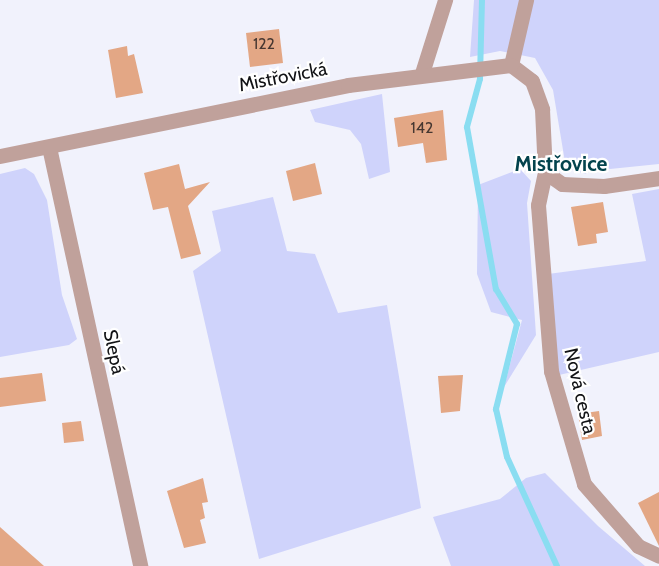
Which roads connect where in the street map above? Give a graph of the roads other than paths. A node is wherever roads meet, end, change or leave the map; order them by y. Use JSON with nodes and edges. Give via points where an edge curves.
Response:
{"nodes":[{"id":1,"x":446,"y":0,"type":"edge"},
{"id":2,"x":526,"y":0,"type":"edge"},
{"id":3,"x":511,"y":65,"type":"junction"},
{"id":4,"x":422,"y":73,"type":"junction"},
{"id":5,"x":49,"y":147,"type":"junction"},
{"id":6,"x":0,"y":156,"type":"edge"},
{"id":7,"x":544,"y":172,"type":"junction"},
{"id":8,"x":659,"y":178,"type":"edge"},
{"id":9,"x":659,"y":556,"type":"edge"},
{"id":10,"x":140,"y":566,"type":"edge"}],
"edges":[{"from":1,"to":4,"type":"street"},
{"from":2,"to":3,"type":"street"},
{"from":3,"to":4,"type":"street","name":"Mistřovická"},
{"from":3,"to":7,"type":"street","name":"Nová cesta","via":[[532,81],[542,109]]},
{"from":4,"to":5,"type":"street","name":"Mistřovická"},
{"from":5,"to":6,"type":"street","name":"Mistřovická"},
{"from":5,"to":10,"type":"street","name":"Slepá"},
{"from":7,"to":8,"type":"street","via":[[562,184],[604,186]]},
{"from":7,"to":9,"type":"street","name":"Nová cesta","via":[[538,205],[551,371],[578,465],[584,484],[638,546]]}]}
